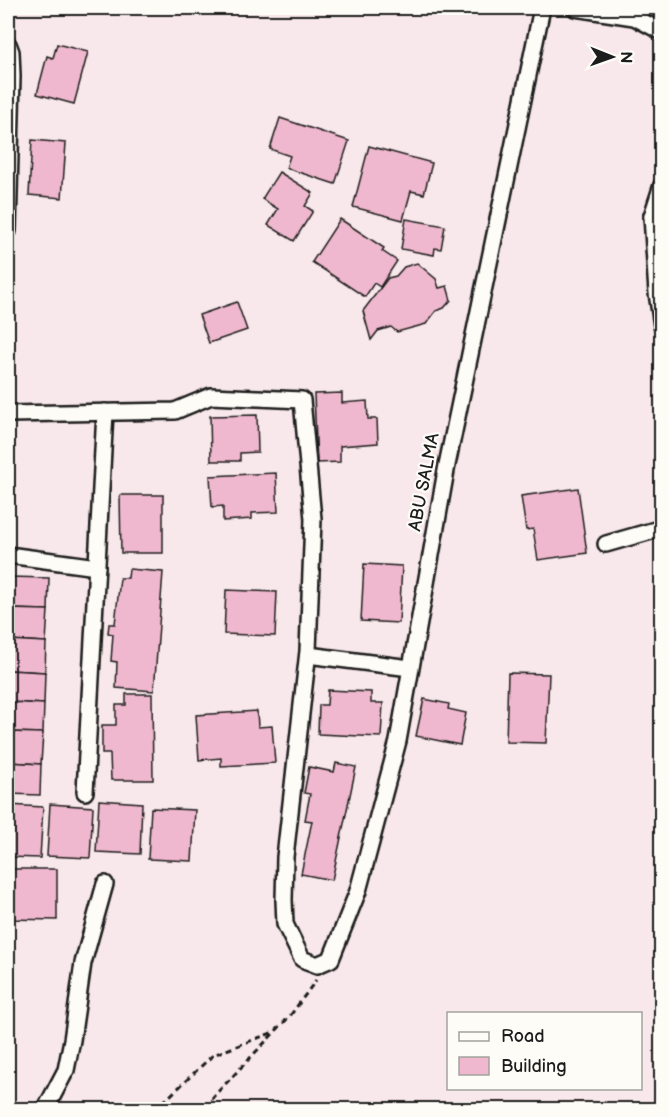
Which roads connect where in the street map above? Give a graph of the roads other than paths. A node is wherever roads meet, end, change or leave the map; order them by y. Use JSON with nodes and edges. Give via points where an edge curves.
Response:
{"nodes":[{"id":1,"x":542,"y":8,"type":"edge"},
{"id":2,"x":575,"y":8,"type":"edge"},
{"id":3,"x":662,"y":32,"type":"edge"},
{"id":4,"x":8,"y":44,"type":"edge"},
{"id":5,"x":662,"y":185,"type":"edge"},
{"id":6,"x":657,"y":217,"type":"edge"},
{"id":7,"x":8,"y":231,"type":"edge"},
{"id":8,"x":662,"y":326,"type":"edge"},
{"id":9,"x":105,"y":412,"type":"junction"},
{"id":10,"x":8,"y":414,"type":"edge"},
{"id":11,"x":662,"y":528,"type":"edge"},
{"id":12,"x":606,"y":544,"type":"dead end"},
{"id":13,"x":8,"y":555,"type":"edge"},
{"id":14,"x":97,"y":567,"type":"junction"},
{"id":15,"x":308,"y":655,"type":"junction"},
{"id":16,"x":410,"y":668,"type":"junction"},
{"id":17,"x":85,"y":792,"type":"dead end"},
{"id":18,"x":105,"y":884,"type":"dead end"},
{"id":19,"x":45,"y":1110,"type":"edge"}],
"edges":[{"from":1,"to":16,"type":"street","name":"ABU SALMA","via":[[447,465]]},
{"from":2,"to":3,"type":"street","via":[[634,17]]},
{"from":4,"to":7,"type":"street","via":[[12,76]]},
{"from":5,"to":6,"type":"street"},
{"from":6,"to":8,"type":"street","via":[[657,293]]},
{"from":9,"to":10,"type":"street"},
{"from":9,"to":14,"type":"street"},
{"from":9,"to":15,"type":"street","via":[[175,411],[212,396],[302,400],[313,519]]},
{"from":11,"to":12,"type":"street"},
{"from":13,"to":14,"type":"street"},
{"from":14,"to":17,"type":"street"},
{"from":15,"to":16,"type":"street"},
{"from":15,"to":16,"type":"street","name":"ABU SALMA","via":[[285,857],[285,924],[302,959],[317,965],[331,959],[357,891],[398,741]]},
{"from":18,"to":19,"type":"street","via":[[83,963],[66,1070]]}]}
